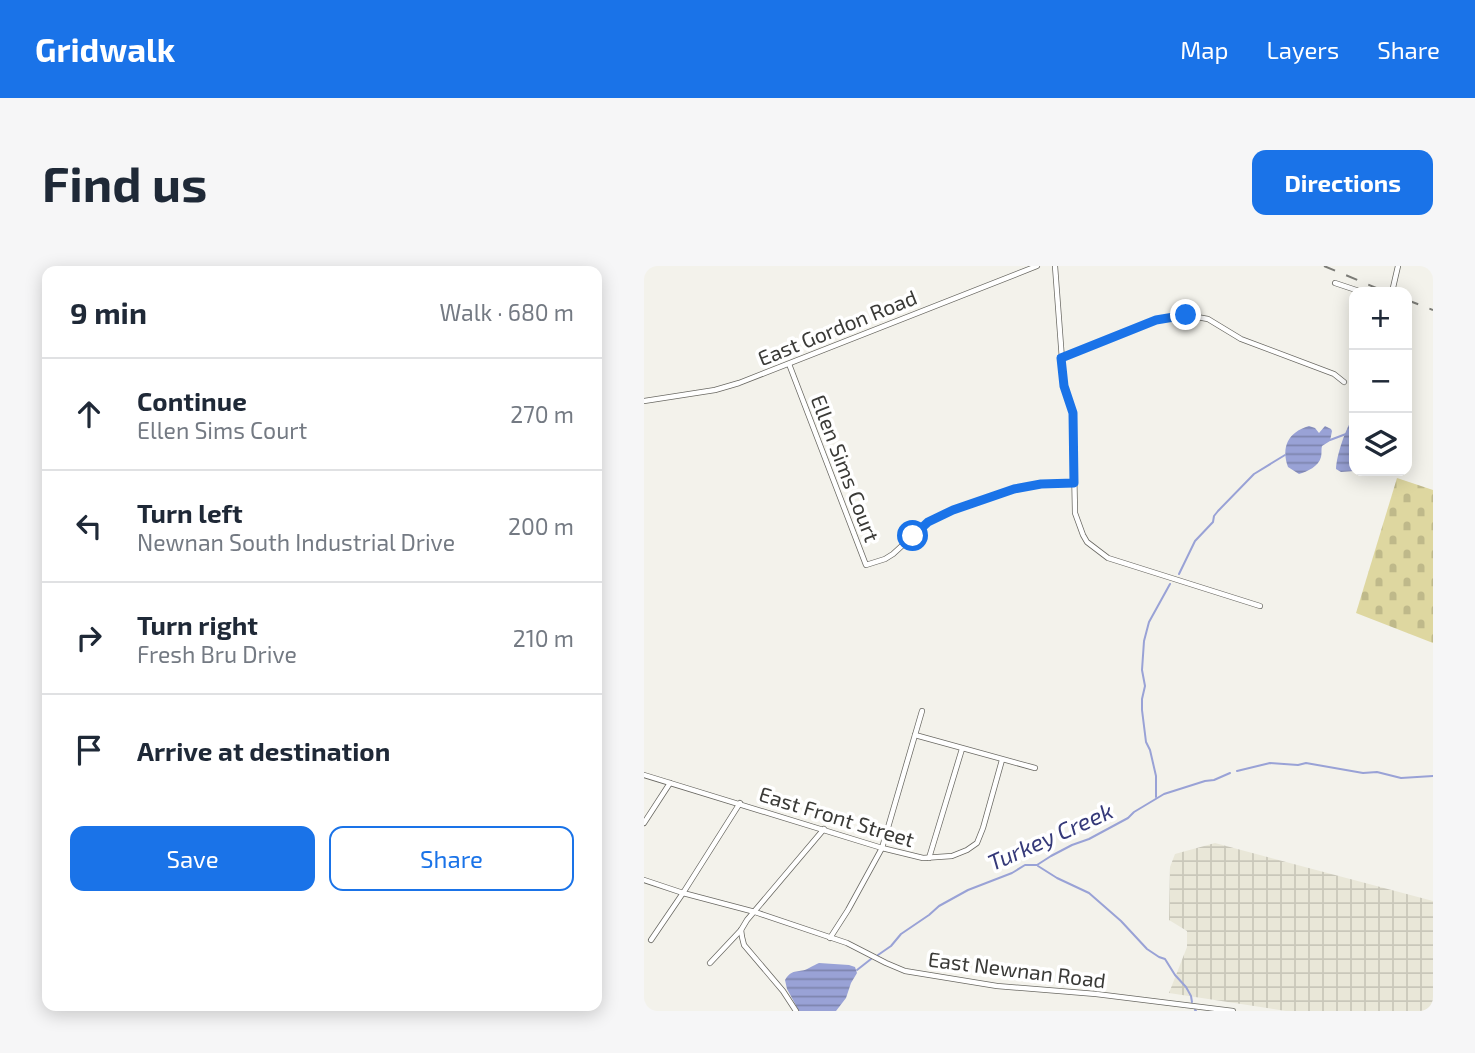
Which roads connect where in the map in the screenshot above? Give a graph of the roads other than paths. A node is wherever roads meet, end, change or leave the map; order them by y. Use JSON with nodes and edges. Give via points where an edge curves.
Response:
{"nodes":[{"id":1,"x":1037,"y":266,"type":"edge"},
{"id":2,"x":1055,"y":266,"type":"edge"},
{"id":3,"x":1398,"y":266,"type":"edge"},
{"id":4,"x":1335,"y":283,"type":"dead end"},
{"id":5,"x":1393,"y":287,"type":"edge"},
{"id":6,"x":1349,"y":288,"type":"edge"},
{"id":7,"x":1061,"y":358,"type":"junction"},
{"id":8,"x":789,"y":364,"type":"junction"},
{"id":9,"x":1344,"y":382,"type":"dead end"},
{"id":10,"x":644,"y":401,"type":"edge"},
{"id":11,"x":1074,"y":483,"type":"junction"},
{"id":12,"x":1259,"y":606,"type":"dead end"},
{"id":13,"x":922,"y":711,"type":"dead end"},
{"id":14,"x":915,"y":735,"type":"junction"},
{"id":15,"x":962,"y":749,"type":"junction"},
{"id":16,"x":1002,"y":760,"type":"junction"},
{"id":17,"x":1035,"y":768,"type":"dead end"},
{"id":18,"x":644,"y":775,"type":"edge"},
{"id":19,"x":670,"y":783,"type":"junction"},
{"id":20,"x":740,"y":803,"type":"junction"},
{"id":21,"x":644,"y":824,"type":"edge"},
{"id":22,"x":824,"y":829,"type":"junction"},
{"id":23,"x":882,"y":848,"type":"junction"},
{"id":24,"x":929,"y":858,"type":"junction"},
{"id":25,"x":644,"y":880,"type":"edge"},
{"id":26,"x":683,"y":893,"type":"junction"},
{"id":27,"x":755,"y":912,"type":"junction"},
{"id":28,"x":741,"y":930,"type":"junction"},
{"id":29,"x":830,"y":937,"type":"junction"},
{"id":30,"x":650,"y":940,"type":"dead end"},
{"id":31,"x":710,"y":963,"type":"dead end"},
{"id":32,"x":796,"y":1011,"type":"edge"},
{"id":33,"x":1233,"y":1011,"type":"edge"}],
"edges":[{"from":1,"to":8,"type":"street","name":"East Gordon Road"},
{"from":2,"to":7,"type":"street"},
{"from":3,"to":5,"type":"street"},
{"from":4,"to":6,"type":"street"},
{"from":7,"to":9,"type":"street","via":[[1156,320],[1186,315],[1208,319],[1241,339],[1334,374]]},
{"from":7,"to":11,"type":"street","via":[[1073,413]]},
{"from":8,"to":10,"type":"street","name":"East Gordon Road","via":[[715,390]]},
{"from":8,"to":11,"type":"street","name":"Ellen Sims Court","via":[[866,565],[893,554],[928,522],[953,510],[1014,489]]},
{"from":11,"to":12,"type":"street","via":[[1075,513],[1083,535],[1108,558]]},
{"from":13,"to":14,"type":"street"},
{"from":14,"to":15,"type":"street"},
{"from":14,"to":23,"type":"street"},
{"from":15,"to":16,"type":"street"},
{"from":15,"to":24,"type":"street"},
{"from":16,"to":17,"type":"street"},
{"from":16,"to":24,"type":"street","name":"East Front Street","via":[[977,842],[953,856]]},
{"from":18,"to":19,"type":"street","name":"East Front Street"},
{"from":19,"to":20,"type":"street","name":"East Front Street"},
{"from":19,"to":21,"type":"street"},
{"from":20,"to":22,"type":"street","name":"East Front Street"},
{"from":20,"to":26,"type":"street"},
{"from":22,"to":23,"type":"street","name":"East Front Street"},
{"from":22,"to":27,"type":"street"},
{"from":23,"to":24,"type":"street","name":"East Front Street"},
{"from":23,"to":29,"type":"street"},
{"from":25,"to":26,"type":"street","name":"East Newnan Road"},
{"from":26,"to":27,"type":"street","name":"East Newnan Road"},
{"from":26,"to":30,"type":"street"},
{"from":27,"to":28,"type":"street"},
{"from":27,"to":29,"type":"street","name":"East Newnan Road"},
{"from":28,"to":31,"type":"street"},
{"from":28,"to":32,"type":"street","via":[[744,944]]},
{"from":29,"to":33,"type":"street","name":"East Newnan Road","via":[[905,971],[978,984]]}]}
